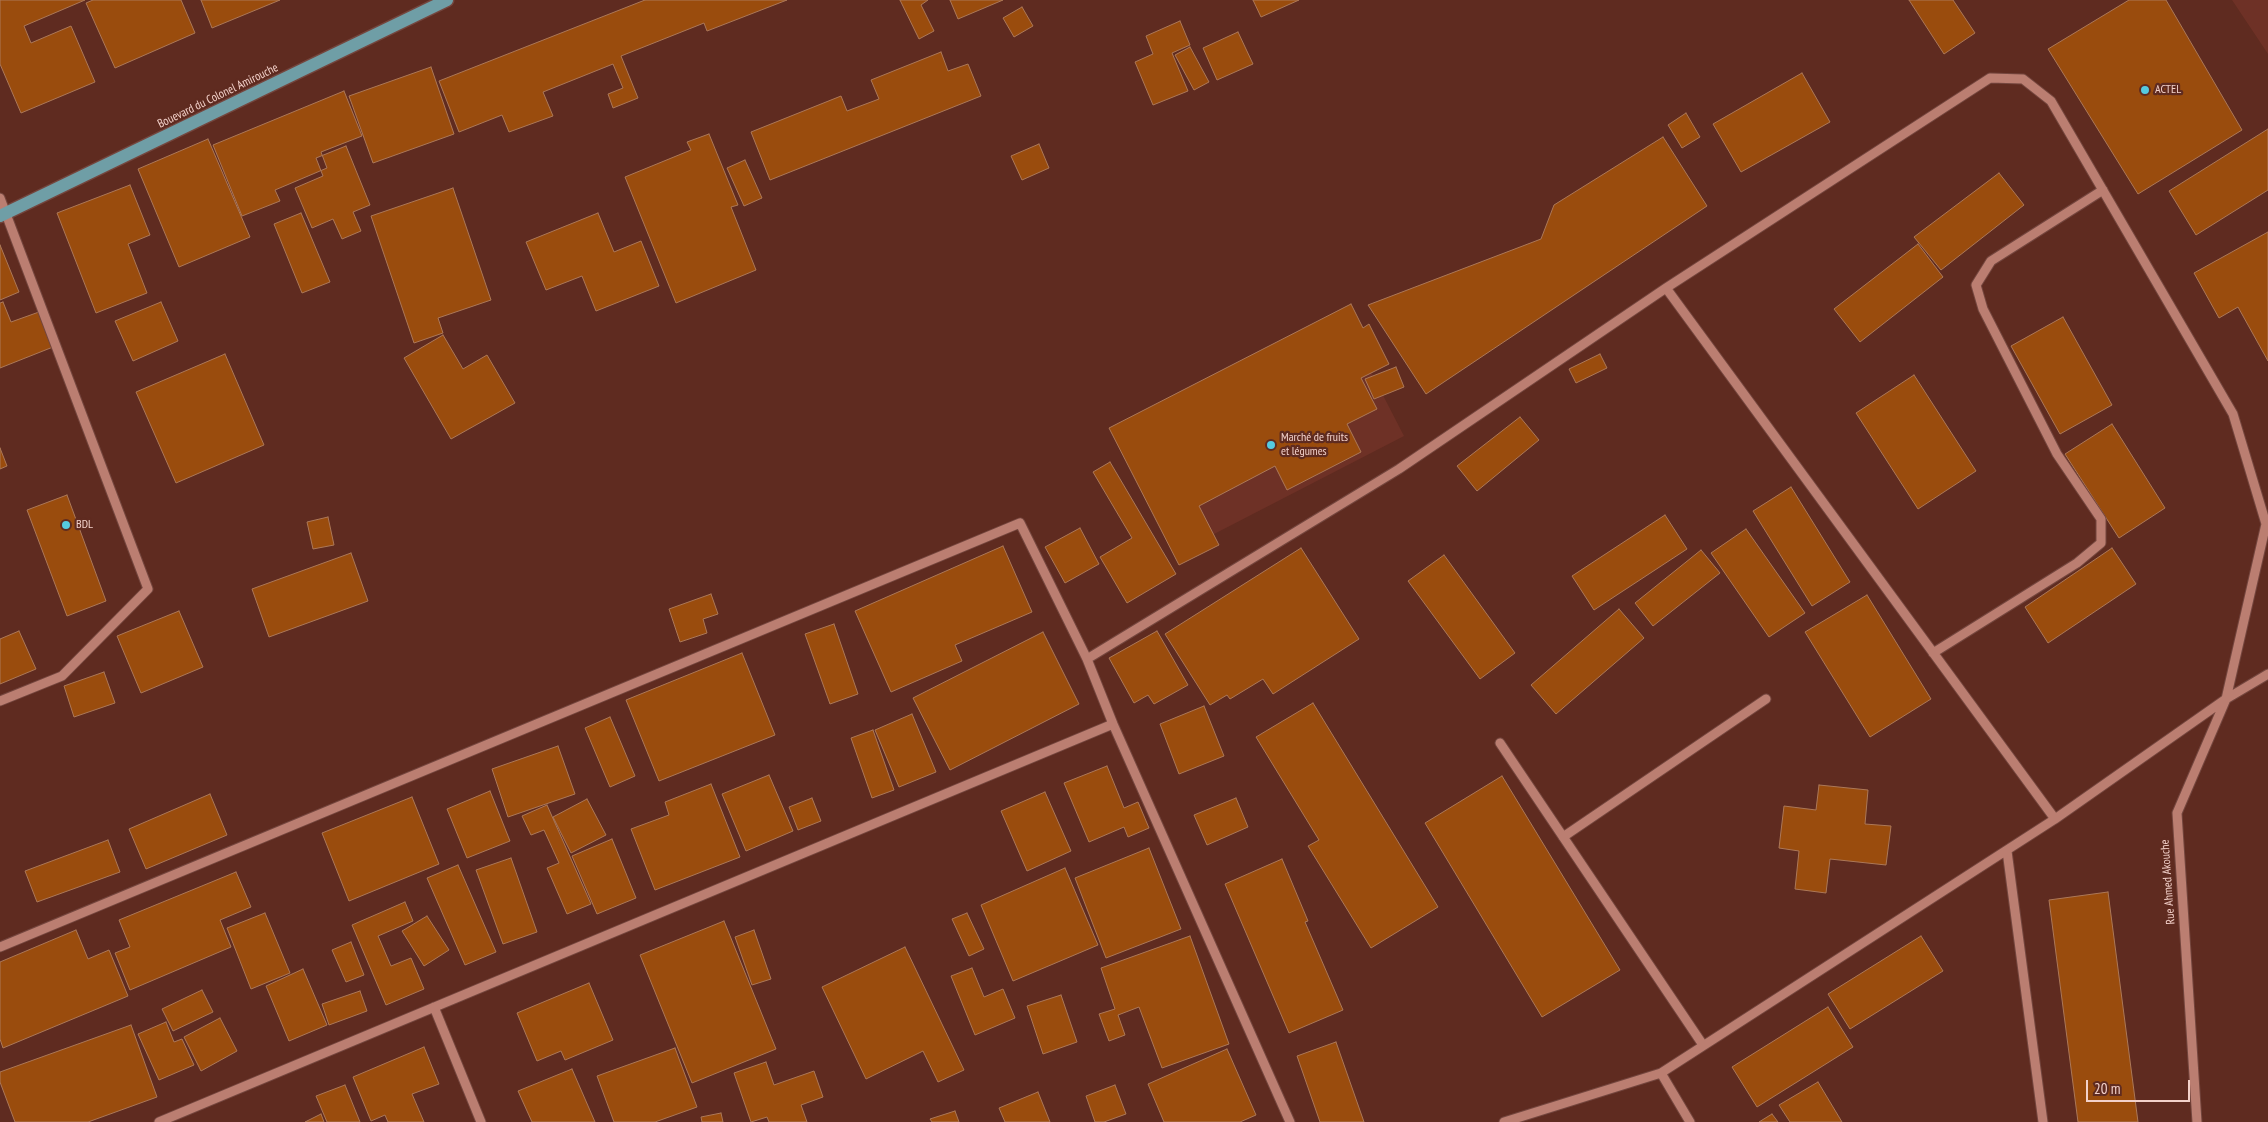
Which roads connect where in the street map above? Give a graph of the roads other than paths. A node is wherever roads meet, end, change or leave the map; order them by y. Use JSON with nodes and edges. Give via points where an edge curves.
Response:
{"nodes":[{"id":1,"x":447,"y":0,"type":"edge"},
{"id":2,"x":2103,"y":190,"type":"junction"},
{"id":3,"x":0,"y":198,"type":"edge"},
{"id":4,"x":3,"y":215,"type":"edge"},
{"id":5,"x":1666,"y":288,"type":"junction"},
{"id":6,"x":2267,"y":523,"type":"edge"},
{"id":7,"x":1933,"y":653,"type":"junction"},
{"id":8,"x":1087,"y":659,"type":"junction"},
{"id":9,"x":2268,"y":674,"type":"edge"},
{"id":10,"x":1766,"y":699,"type":"dead end"},
{"id":11,"x":2226,"y":700,"type":"junction"},
{"id":12,"x":0,"y":701,"type":"edge"},
{"id":13,"x":1113,"y":724,"type":"junction"},
{"id":14,"x":1500,"y":743,"type":"dead end"},
{"id":15,"x":2055,"y":819,"type":"junction"},
{"id":16,"x":1564,"y":837,"type":"junction"},
{"id":17,"x":2007,"y":851,"type":"junction"},
{"id":18,"x":0,"y":947,"type":"edge"},
{"id":19,"x":434,"y":1007,"type":"junction"},
{"id":20,"x":1703,"y":1045,"type":"junction"},
{"id":21,"x":1661,"y":1072,"type":"junction"},
{"id":22,"x":159,"y":1122,"type":"edge"},
{"id":23,"x":481,"y":1122,"type":"edge"},
{"id":24,"x":1290,"y":1122,"type":"edge"},
{"id":25,"x":1504,"y":1122,"type":"edge"},
{"id":26,"x":1690,"y":1122,"type":"edge"},
{"id":27,"x":2043,"y":1122,"type":"edge"},
{"id":28,"x":2197,"y":1122,"type":"edge"}],
"edges":[{"from":1,"to":4,"type":"main road","name":"Bouevard du Colonel Amirouche"},
{"from":2,"to":5,"type":"street","via":[[2051,101],[2023,78],[1990,78]]},
{"from":2,"to":6,"type":"street","via":[[2233,414]]},
{"from":2,"to":7,"type":"street","via":[[1991,262],[1976,286],[1983,309],[2057,454],[2100,520],[2101,543],[2077,563]]},
{"from":3,"to":4,"type":"street"},
{"from":4,"to":12,"type":"street","via":[[148,589],[62,676]]},
{"from":5,"to":7,"type":"street"},
{"from":5,"to":8,"type":"street","via":[[1400,469]]},
{"from":6,"to":11,"type":"street","name":"Rue Ahmed Akouche"},
{"from":7,"to":15,"type":"street"},
{"from":8,"to":13,"type":"street"},
{"from":8,"to":18,"type":"street","via":[[1020,523]]},
{"from":9,"to":11,"type":"street"},
{"from":10,"to":16,"type":"street"},
{"from":11,"to":15,"type":"street"},
{"from":11,"to":28,"type":"street","name":"Rue Ahmed Akouche","via":[[2177,813]]},
{"from":13,"to":19,"type":"street"},
{"from":13,"to":24,"type":"street"},
{"from":14,"to":16,"type":"street"},
{"from":15,"to":17,"type":"street"},
{"from":16,"to":20,"type":"street"},
{"from":17,"to":20,"type":"street"},
{"from":17,"to":27,"type":"street"},
{"from":19,"to":22,"type":"street"},
{"from":19,"to":23,"type":"street"},
{"from":20,"to":21,"type":"street"},
{"from":21,"to":25,"type":"street"},
{"from":21,"to":26,"type":"street"}]}
